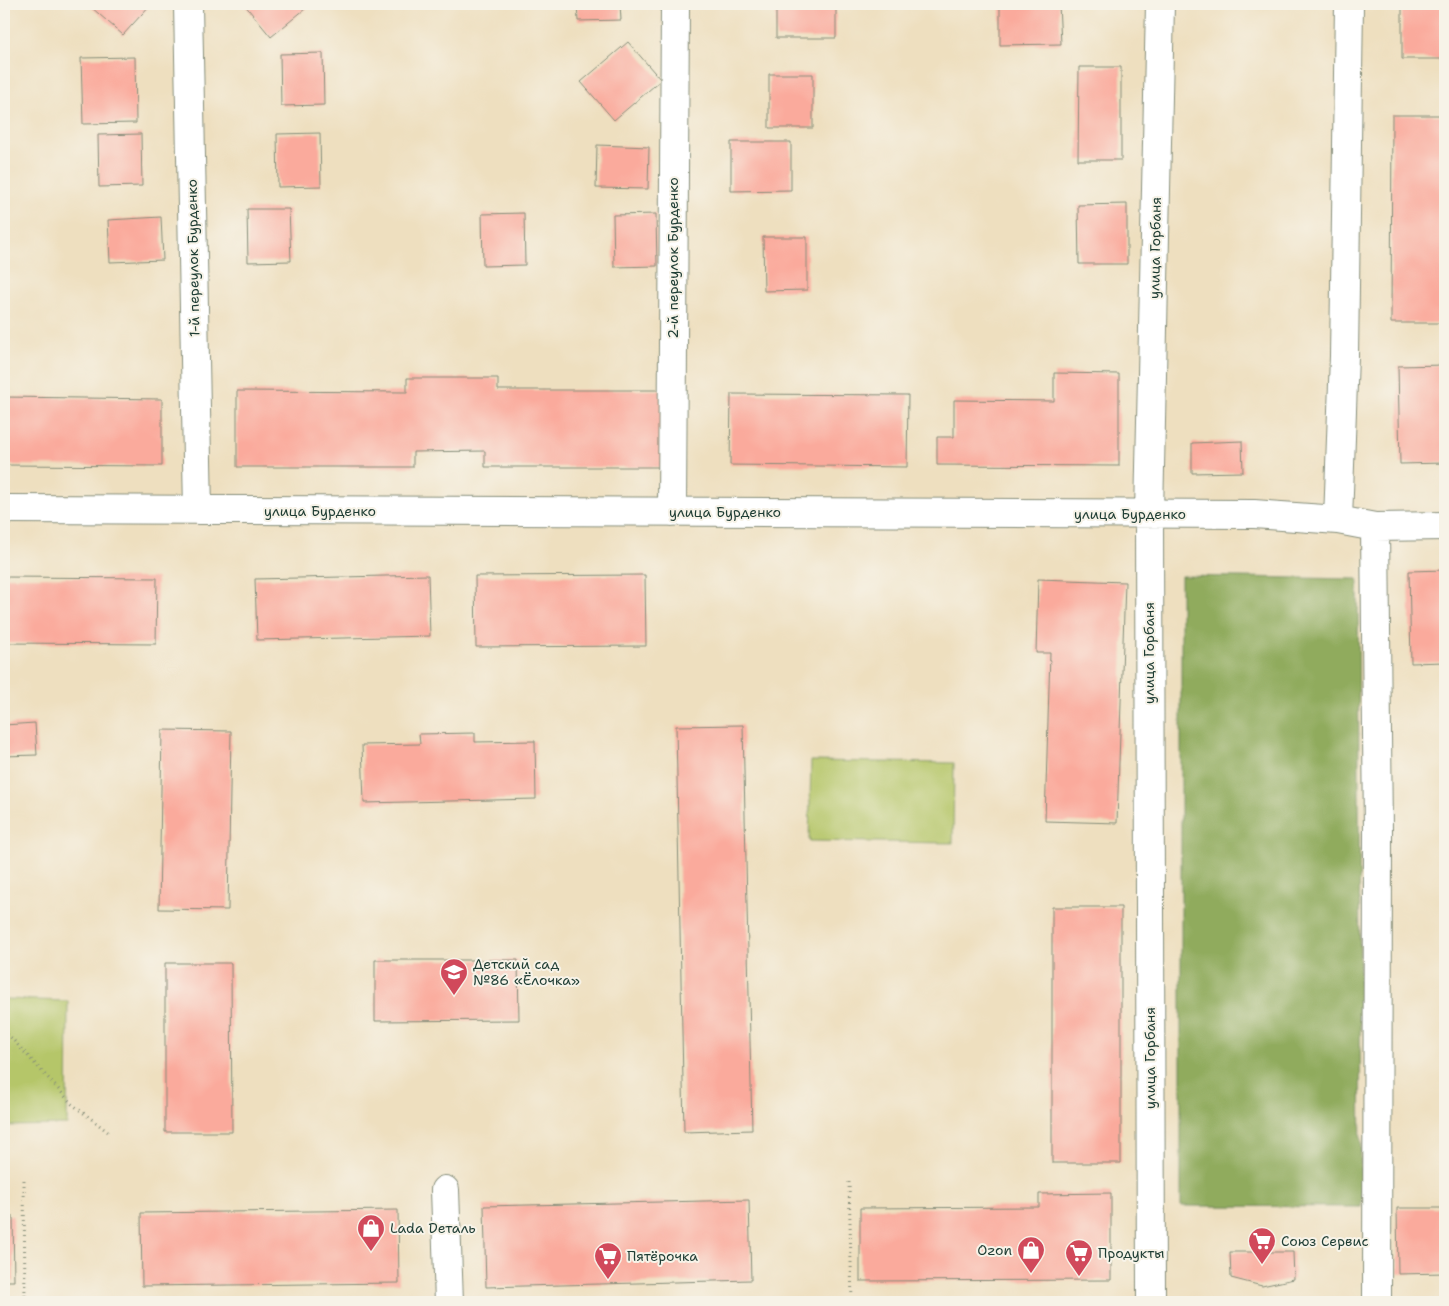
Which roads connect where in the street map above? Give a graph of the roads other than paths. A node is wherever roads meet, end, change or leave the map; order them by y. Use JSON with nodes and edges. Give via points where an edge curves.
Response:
{"nodes":[{"id":1,"x":675,"y":4,"type":"edge"},
{"id":2,"x":1160,"y":4,"type":"edge"},
{"id":3,"x":1349,"y":4,"type":"edge"},
{"id":4,"x":188,"y":5,"type":"dead end"},
{"id":5,"x":4,"y":509,"type":"edge"},
{"id":6,"x":198,"y":510,"type":"junction"},
{"id":7,"x":672,"y":512,"type":"junction"},
{"id":8,"x":1149,"y":514,"type":"junction"},
{"id":9,"x":1338,"y":520,"type":"junction"},
{"id":10,"x":1445,"y":526,"type":"edge"},
{"id":11,"x":1374,"y":527,"type":"junction"},
{"id":12,"x":445,"y":1190,"type":"dead end"},
{"id":13,"x":448,"y":1302,"type":"edge"},
{"id":14,"x":1151,"y":1302,"type":"edge"},
{"id":15,"x":1377,"y":1302,"type":"edge"}],
"edges":[{"from":1,"to":7,"type":"street","name":"2-й переулок Бурденко"},
{"from":2,"to":8,"type":"street","name":"улица Горбаня"},
{"from":3,"to":9,"type":"street","via":[[1344,356]]},
{"from":4,"to":6,"type":"street","name":"1-й переулок Бурденко"},
{"from":5,"to":6,"type":"street","name":"улица Бурденко"},
{"from":6,"to":7,"type":"street","name":"улица Бурденко"},
{"from":7,"to":8,"type":"street","name":"улица Бурденко"},
{"from":8,"to":9,"type":"street","name":"улица Бурденко","via":[[1254,514]]},
{"from":8,"to":14,"type":"street","name":"улица Горбаня"},
{"from":9,"to":11,"type":"street","name":"улица Бурденко"},
{"from":10,"to":11,"type":"street","name":"улица Бурденко"},
{"from":11,"to":15,"type":"street","via":[[1378,833]]},
{"from":12,"to":13,"type":"street"}]}
